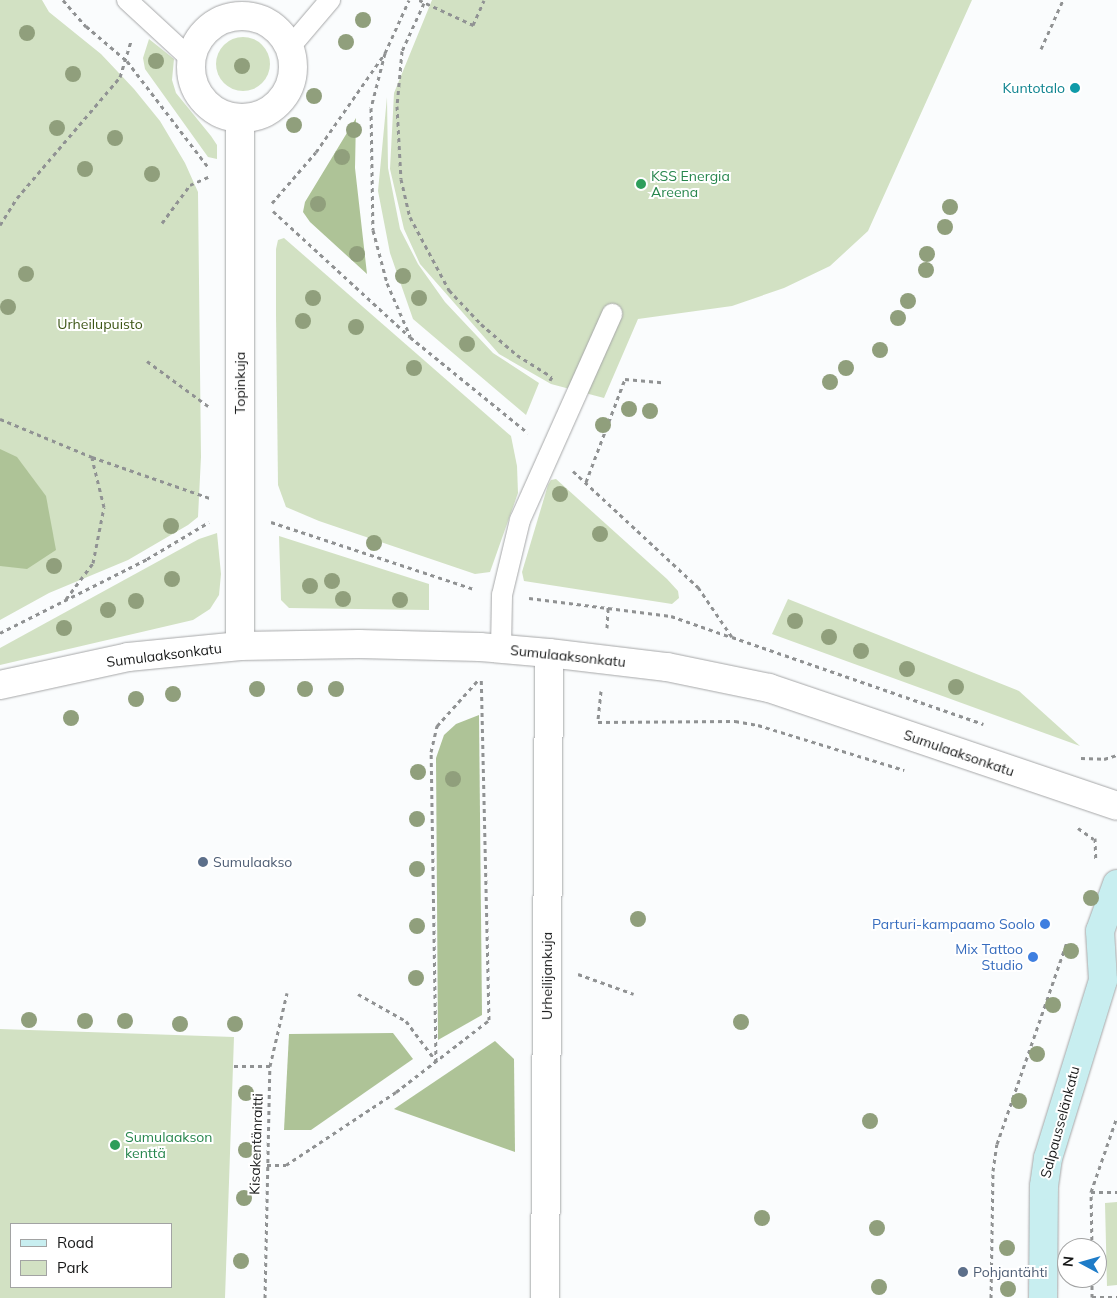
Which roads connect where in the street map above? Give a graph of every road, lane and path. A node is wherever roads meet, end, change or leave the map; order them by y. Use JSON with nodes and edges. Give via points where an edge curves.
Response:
{"nodes":[{"id":1,"x":63,"y":0,"type":"edge"},
{"id":2,"x":330,"y":0,"type":"edge"},
{"id":3,"x":409,"y":0,"type":"edge"},
{"id":4,"x":419,"y":0,"type":"edge"},
{"id":5,"x":484,"y":0,"type":"edge"},
{"id":6,"x":1063,"y":0,"type":"edge"},
{"id":7,"x":424,"y":3,"type":"junction"},
{"id":8,"x":132,"y":5,"type":"edge"},
{"id":9,"x":290,"y":47,"type":"junction"},
{"id":10,"x":1041,"y":49,"type":"dead end"},
{"id":11,"x":385,"y":53,"type":"junction"},
{"id":12,"x":191,"y":59,"type":"junction"},
{"id":13,"x":127,"y":61,"type":"junction"},
{"id":14,"x":240,"y":119,"type":"junction"},
{"id":15,"x":210,"y":168,"type":"dead end"},
{"id":16,"x":209,"y":177,"type":"dead end"},
{"id":17,"x":162,"y":223,"type":"dead end"},
{"id":18,"x":0,"y":226,"type":"edge"},
{"id":19,"x":612,"y":314,"type":"dead end"},
{"id":20,"x":410,"y":337,"type":"junction"},
{"id":21,"x":147,"y":360,"type":"dead end"},
{"id":22,"x":552,"y":377,"type":"dead end"},
{"id":23,"x":662,"y":382,"type":"dead end"},
{"id":24,"x":212,"y":410,"type":"dead end"},
{"id":25,"x":0,"y":419,"type":"edge"},
{"id":26,"x":550,"y":451,"type":"junction"},
{"id":27,"x":92,"y":457,"type":"junction"},
{"id":28,"x":586,"y":482,"type":"junction"},
{"id":29,"x":215,"y":500,"type":"dead end"},
{"id":30,"x":217,"y":518,"type":"dead end"},
{"id":31,"x":267,"y":521,"type":"dead end"},
{"id":32,"x":480,"y":590,"type":"dead end"},
{"id":33,"x":525,"y":598,"type":"dead end"},
{"id":34,"x":64,"y":601,"type":"junction"},
{"id":35,"x":608,"y":607,"type":"junction"},
{"id":36,"x":607,"y":627,"type":"dead end"},
{"id":37,"x":0,"y":634,"type":"edge"},
{"id":38,"x":732,"y":637,"type":"junction"},
{"id":39,"x":240,"y":646,"type":"junction"},
{"id":40,"x":501,"y":648,"type":"junction"},
{"id":41,"x":548,"y":653,"type":"junction"},
{"id":42,"x":0,"y":686,"type":"edge"},
{"id":43,"x":598,"y":722,"type":"dead end"},
{"id":44,"x":986,"y":725,"type":"dead end"},
{"id":45,"x":1071,"y":755,"type":"dead end"},
{"id":46,"x":1117,"y":755,"type":"edge"},
{"id":47,"x":906,"y":771,"type":"dead end"},
{"id":48,"x":1117,"y":806,"type":"edge"},
{"id":49,"x":1076,"y":827,"type":"dead end"},
{"id":50,"x":1095,"y":864,"type":"dead end"},
{"id":51,"x":1117,"y":884,"type":"edge"},
{"id":52,"x":1070,"y":936,"type":"dead end"},
{"id":53,"x":578,"y":974,"type":"dead end"},
{"id":54,"x":1110,"y":975,"type":"edge"},
{"id":55,"x":288,"y":993,"type":"dead end"},
{"id":56,"x":358,"y":994,"type":"dead end"},
{"id":57,"x":634,"y":994,"type":"dead end"},
{"id":58,"x":436,"y":1062,"type":"junction"},
{"id":59,"x":234,"y":1066,"type":"dead end"},
{"id":60,"x":270,"y":1066,"type":"junction"},
{"id":61,"x":1117,"y":1117,"type":"edge"},
{"id":62,"x":266,"y":1165,"type":"junction"},
{"id":63,"x":1091,"y":1192,"type":"junction"},
{"id":64,"x":1117,"y":1192,"type":"edge"},
{"id":65,"x":1092,"y":1238,"type":"edge"},
{"id":66,"x":1092,"y":1297,"type":"edge"},
{"id":67,"x":1117,"y":1297,"type":"edge"},
{"id":68,"x":265,"y":1298,"type":"edge"},
{"id":69,"x":545,"y":1298,"type":"edge"},
{"id":70,"x":991,"y":1298,"type":"edge"},
{"id":71,"x":1043,"y":1298,"type":"edge"}],
"edges":[{"from":1,"to":13,"type":"path","via":[[86,26]]},
{"from":2,"to":9,"type":"lane"},
{"from":3,"to":11,"type":"path"},
{"from":4,"to":7,"type":"path"},
{"from":5,"to":7,"type":"path","via":[[473,25]]},
{"from":6,"to":10,"type":"path"},
{"from":7,"to":22,"type":"path","via":[[402,50],[397,106],[401,179],[410,217],[449,290],[517,356]]},
{"from":8,"to":12,"type":"lane"},
{"from":8,"to":13,"type":"path"},
{"from":9,"to":12,"type":"street","via":[[277,29],[262,19],[246,16],[228,18],[214,24],[200,37]]},
{"from":9,"to":14,"type":"street","via":[[294,64],[290,89],[279,104],[258,117]]},
{"from":11,"to":20,"type":"path","via":[[371,108],[373,230],[387,283]]},
{"from":11,"to":20,"type":"path","via":[[316,152],[268,207]]},
{"from":12,"to":14,"type":"street","via":[[191,77],[202,100],[216,112]]},
{"from":13,"to":15,"type":"path"},
{"from":13,"to":18,"type":"path","via":[[120,77],[17,198]]},
{"from":14,"to":39,"type":"street","name":"Topinkuja"},
{"from":16,"to":17,"type":"path","via":[[190,185]]},
{"from":19,"to":26,"type":"lane"},
{"from":20,"to":26,"type":"path"},
{"from":21,"to":24,"type":"path"},
{"from":23,"to":28,"type":"path","via":[[625,379]]},
{"from":25,"to":27,"type":"path"},
{"from":26,"to":28,"type":"path"},
{"from":26,"to":40,"type":"lane","via":[[520,520],[506,574]]},
{"from":27,"to":29,"type":"path"},
{"from":27,"to":34,"type":"path","via":[[104,507],[94,563]]},
{"from":28,"to":38,"type":"path","via":[[698,587]]},
{"from":30,"to":34,"type":"path"},
{"from":31,"to":32,"type":"path"},
{"from":33,"to":35,"type":"path"},
{"from":34,"to":37,"type":"path"},
{"from":35,"to":36,"type":"path"},
{"from":35,"to":38,"type":"path","via":[[672,616]]},
{"from":38,"to":44,"type":"path"},
{"from":39,"to":40,"type":"street","name":"Sumulaaksonkatu","via":[[359,644]]},
{"from":39,"to":42,"type":"street","name":"Sumulaaksonkatu","via":[[128,657]]},
{"from":40,"to":41,"type":"street","name":"Sumulaaksonkatu"},
{"from":41,"to":48,"type":"street","name":"Sumulaaksonkatu","via":[[676,669],[769,688]]},
{"from":41,"to":69,"type":"street","name":"Urheilijankuja"},
{"from":43,"to":47,"type":"path","via":[[735,722],[758,725]]},
{"from":45,"to":46,"type":"path","via":[[1104,759]]},
{"from":49,"to":50,"type":"path","via":[[1094,839]]},
{"from":51,"to":54,"type":"main road","name":"Salpausselänkatu","via":[[1100,931]]},
{"from":52,"to":70,"type":"path","via":[[997,1144],[993,1171]]},
{"from":53,"to":57,"type":"path"},
{"from":54,"to":71,"type":"main road","name":"Salpausselänkatu","via":[[1048,1158],[1044,1186]]},
{"from":55,"to":60,"type":"path","name":"Kisakentänraitti"},
{"from":56,"to":58,"type":"path","via":[[406,1021]]},
{"from":58,"to":58,"type":"path","via":[[489,1020],[481,676],[437,726],[431,752]]},
{"from":58,"to":62,"type":"path","via":[[286,1165]]},
{"from":59,"to":60,"type":"path"},
{"from":60,"to":62,"type":"path","name":"Kisakentänraitti"},
{"from":61,"to":63,"type":"path"},
{"from":62,"to":68,"type":"path","name":"Kisakentänraitti"},
{"from":63,"to":64,"type":"path"},
{"from":63,"to":65,"type":"path"},
{"from":66,"to":67,"type":"path"}]}
